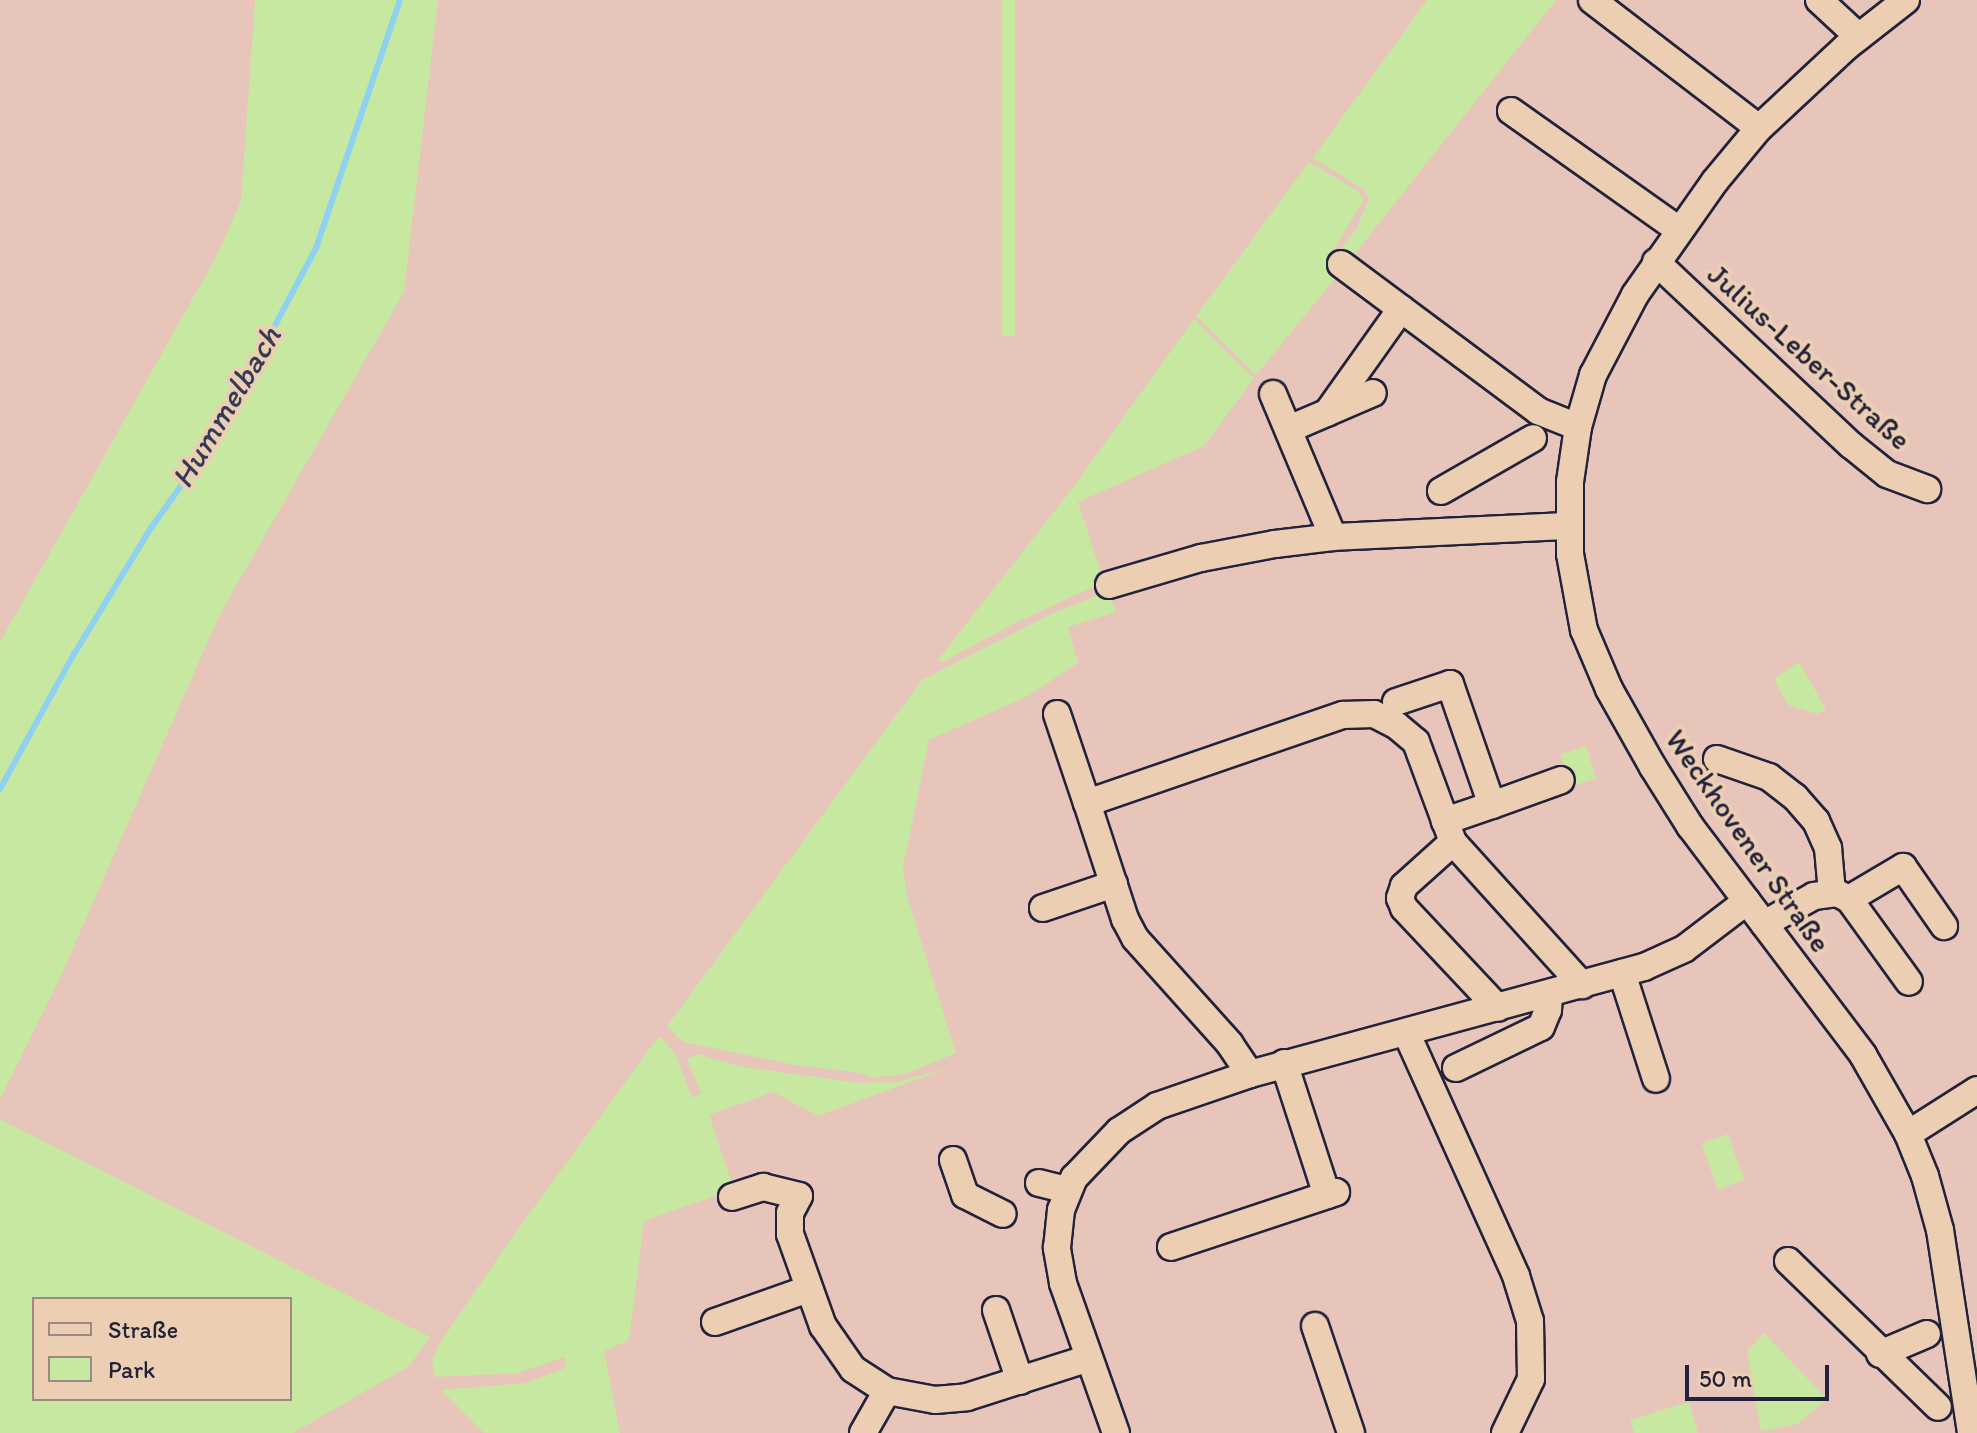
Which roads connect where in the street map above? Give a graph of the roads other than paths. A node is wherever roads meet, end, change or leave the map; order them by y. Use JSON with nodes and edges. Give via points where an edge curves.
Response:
{"nodes":[{"id":1,"x":1592,"y":0,"type":"edge"},
{"id":2,"x":1819,"y":0,"type":"edge"},
{"id":3,"x":1906,"y":0,"type":"edge"},
{"id":4,"x":1859,"y":37,"type":"junction"},
{"id":5,"x":1511,"y":111,"type":"dead end"},
{"id":6,"x":1759,"y":128,"type":"junction"},
{"id":7,"x":1679,"y":230,"type":"junction"},
{"id":8,"x":1656,"y":262,"type":"junction"},
{"id":9,"x":1341,"y":264,"type":"dead end"},
{"id":10,"x":1401,"y":309,"type":"junction"},
{"id":11,"x":1373,"y":393,"type":"dead end"},
{"id":12,"x":1273,"y":394,"type":"dead end"},
{"id":13,"x":1327,"y":413,"type":"junction"},
{"id":14,"x":1578,"y":427,"type":"junction"},
{"id":15,"x":1289,"y":429,"type":"junction"},
{"id":16,"x":1533,"y":438,"type":"dead end"},
{"id":17,"x":1927,"y":489,"type":"dead end"},
{"id":18,"x":1441,"y":491,"type":"dead end"},
{"id":19,"x":1569,"y":526,"type":"junction"},
{"id":20,"x":1333,"y":537,"type":"junction"},
{"id":21,"x":1109,"y":585,"type":"dead end"},
{"id":22,"x":1396,"y":702,"type":"dead end"},
{"id":23,"x":1057,"y":714,"type":"dead end"},
{"id":24,"x":1717,"y":759,"type":"dead end"},
{"id":25,"x":1561,"y":780,"type":"dead end"},
{"id":26,"x":1087,"y":803,"type":"junction"},
{"id":27,"x":1492,"y":805,"type":"junction"},
{"id":28,"x":1449,"y":832,"type":"junction"},
{"id":29,"x":1114,"y":884,"type":"junction"},
{"id":30,"x":1841,"y":896,"type":"junction"},
{"id":31,"x":1747,"y":901,"type":"junction"},
{"id":32,"x":1043,"y":908,"type":"dead end"},
{"id":33,"x":1764,"y":924,"type":"junction"},
{"id":34,"x":1944,"y":926,"type":"dead end"},
{"id":35,"x":1622,"y":973,"type":"junction"},
{"id":36,"x":1909,"y":982,"type":"dead end"},
{"id":37,"x":1582,"y":985,"type":"junction"},
{"id":38,"x":1549,"y":994,"type":"junction"},
{"id":39,"x":1498,"y":1008,"type":"junction"},
{"id":40,"x":1406,"y":1032,"type":"junction"},
{"id":41,"x":1284,"y":1063,"type":"junction"},
{"id":42,"x":1456,"y":1068,"type":"dead end"},
{"id":43,"x":1250,"y":1074,"type":"junction"},
{"id":44,"x":1656,"y":1079,"type":"dead end"},
{"id":45,"x":1977,"y":1090,"type":"edge"},
{"id":46,"x":1908,"y":1134,"type":"junction"},
{"id":47,"x":953,"y":1160,"type":"dead end"},
{"id":48,"x":1039,"y":1183,"type":"dead end"},
{"id":49,"x":1068,"y":1190,"type":"junction"},
{"id":50,"x":732,"y":1197,"type":"dead end"},
{"id":51,"x":1003,"y":1214,"type":"dead end"},
{"id":52,"x":1171,"y":1247,"type":"dead end"},
{"id":53,"x":1788,"y":1261,"type":"dead end"},
{"id":54,"x":808,"y":1289,"type":"junction"},
{"id":55,"x":996,"y":1310,"type":"dead end"},
{"id":56,"x":715,"y":1322,"type":"dead end"},
{"id":57,"x":1315,"y":1326,"type":"dead end"},
{"id":58,"x":1927,"y":1334,"type":"dead end"},
{"id":59,"x":1880,"y":1354,"type":"junction"},
{"id":60,"x":1089,"y":1358,"type":"junction"},
{"id":61,"x":1969,"y":1370,"type":"edge"},
{"id":62,"x":1020,"y":1381,"type":"junction"},
{"id":63,"x":887,"y":1391,"type":"junction"},
{"id":64,"x":1938,"y":1407,"type":"dead end"},
{"id":65,"x":863,"y":1433,"type":"edge"},
{"id":66,"x":1116,"y":1433,"type":"edge"},
{"id":67,"x":1351,"y":1433,"type":"edge"},
{"id":68,"x":1505,"y":1433,"type":"edge"},
{"id":69,"x":1971,"y":1433,"type":"edge"}],
"edges":[{"from":1,"to":6,"type":"street","via":[[1678,78]]},
{"from":2,"to":4,"type":"street"},
{"from":3,"to":4,"type":"street","name":"Weckhovener Straße"},
{"from":4,"to":6,"type":"street","name":"Weckhovener Straße"},
{"from":5,"to":7,"type":"street"},
{"from":6,"to":7,"type":"street","name":"Weckhovener Straße"},
{"from":7,"to":8,"type":"street","name":"Weckhovener Straße"},
{"from":8,"to":14,"type":"street","name":"Weckhovener Straße","via":[[1593,375]]},
{"from":8,"to":17,"type":"street","name":"Julius-Leber-Straße","via":[[1851,445],[1887,474]]},
{"from":9,"to":10,"type":"street"},
{"from":10,"to":13,"type":"street"},
{"from":10,"to":14,"type":"street","via":[[1538,411]]},
{"from":11,"to":13,"type":"street"},
{"from":12,"to":15,"type":"street"},
{"from":13,"to":15,"type":"street"},
{"from":14,"to":19,"type":"street","name":"Weckhovener Straße"},
{"from":15,"to":20,"type":"street"},
{"from":16,"to":18,"type":"street"},
{"from":19,"to":20,"type":"street"},
{"from":19,"to":31,"type":"street","name":"Weckhovener Straße","via":[[1577,607],[1609,689],[1672,798]]},
{"from":20,"to":21,"type":"street","via":[[1228,552]]},
{"from":22,"to":27,"type":"street","via":[[1450,684]]},
{"from":23,"to":26,"type":"street"},
{"from":24,"to":30,"type":"street","via":[[1769,777],[1795,797],[1816,821]]},
{"from":25,"to":27,"type":"street"},
{"from":26,"to":28,"type":"street","via":[[1358,713],[1387,720],[1416,742]]},
{"from":26,"to":29,"type":"street"},
{"from":27,"to":28,"type":"street"},
{"from":28,"to":37,"type":"street"},
{"from":28,"to":39,"type":"street","via":[[1400,898]]},
{"from":29,"to":32,"type":"street"},
{"from":29,"to":43,"type":"street","via":[[1135,938],[1230,1044]]},
{"from":30,"to":33,"type":"street","via":[[1814,896]]},
{"from":30,"to":34,"type":"street","via":[[1903,867]]},
{"from":30,"to":36,"type":"street"},
{"from":31,"to":33,"type":"street","name":"Weckhovener Straße"},
{"from":31,"to":35,"type":"street","via":[[1669,958]]},
{"from":33,"to":46,"type":"street","name":"Weckhovener Straße","via":[[1863,1055]]},
{"from":35,"to":37,"type":"street"},
{"from":35,"to":44,"type":"street"},
{"from":37,"to":38,"type":"street"},
{"from":38,"to":39,"type":"street"},
{"from":38,"to":42,"type":"street","via":[[1541,1027]]},
{"from":39,"to":40,"type":"street"},
{"from":40,"to":41,"type":"street"},
{"from":40,"to":68,"type":"street","via":[[1516,1276],[1530,1321],[1531,1379]]},
{"from":41,"to":43,"type":"street"},
{"from":41,"to":52,"type":"street","via":[[1331,1194]]},
{"from":43,"to":49,"type":"street","via":[[1172,1099],[1137,1117],[1093,1156]]},
{"from":45,"to":46,"type":"street"},
{"from":46,"to":61,"type":"street","name":"Weckhovener Straße","via":[[1940,1230]]},
{"from":47,"to":51,"type":"street","via":[[965,1195]]},
{"from":48,"to":49,"type":"street"},
{"from":49,"to":60,"type":"street","via":[[1060,1219],[1059,1266]]},
{"from":50,"to":54,"type":"street","via":[[763,1187],[799,1196],[788,1222]]},
{"from":53,"to":59,"type":"street"},
{"from":54,"to":56,"type":"street"},
{"from":54,"to":63,"type":"street","via":[[844,1359]]},
{"from":55,"to":62,"type":"street"},
{"from":57,"to":67,"type":"street"},
{"from":58,"to":59,"type":"street"},
{"from":59,"to":64,"type":"street"},
{"from":60,"to":62,"type":"street"},
{"from":60,"to":66,"type":"street"},
{"from":61,"to":69,"type":"street","name":"Weckhovener Straße"},
{"from":62,"to":63,"type":"street","via":[[951,1400]]},
{"from":63,"to":65,"type":"street"}]}
